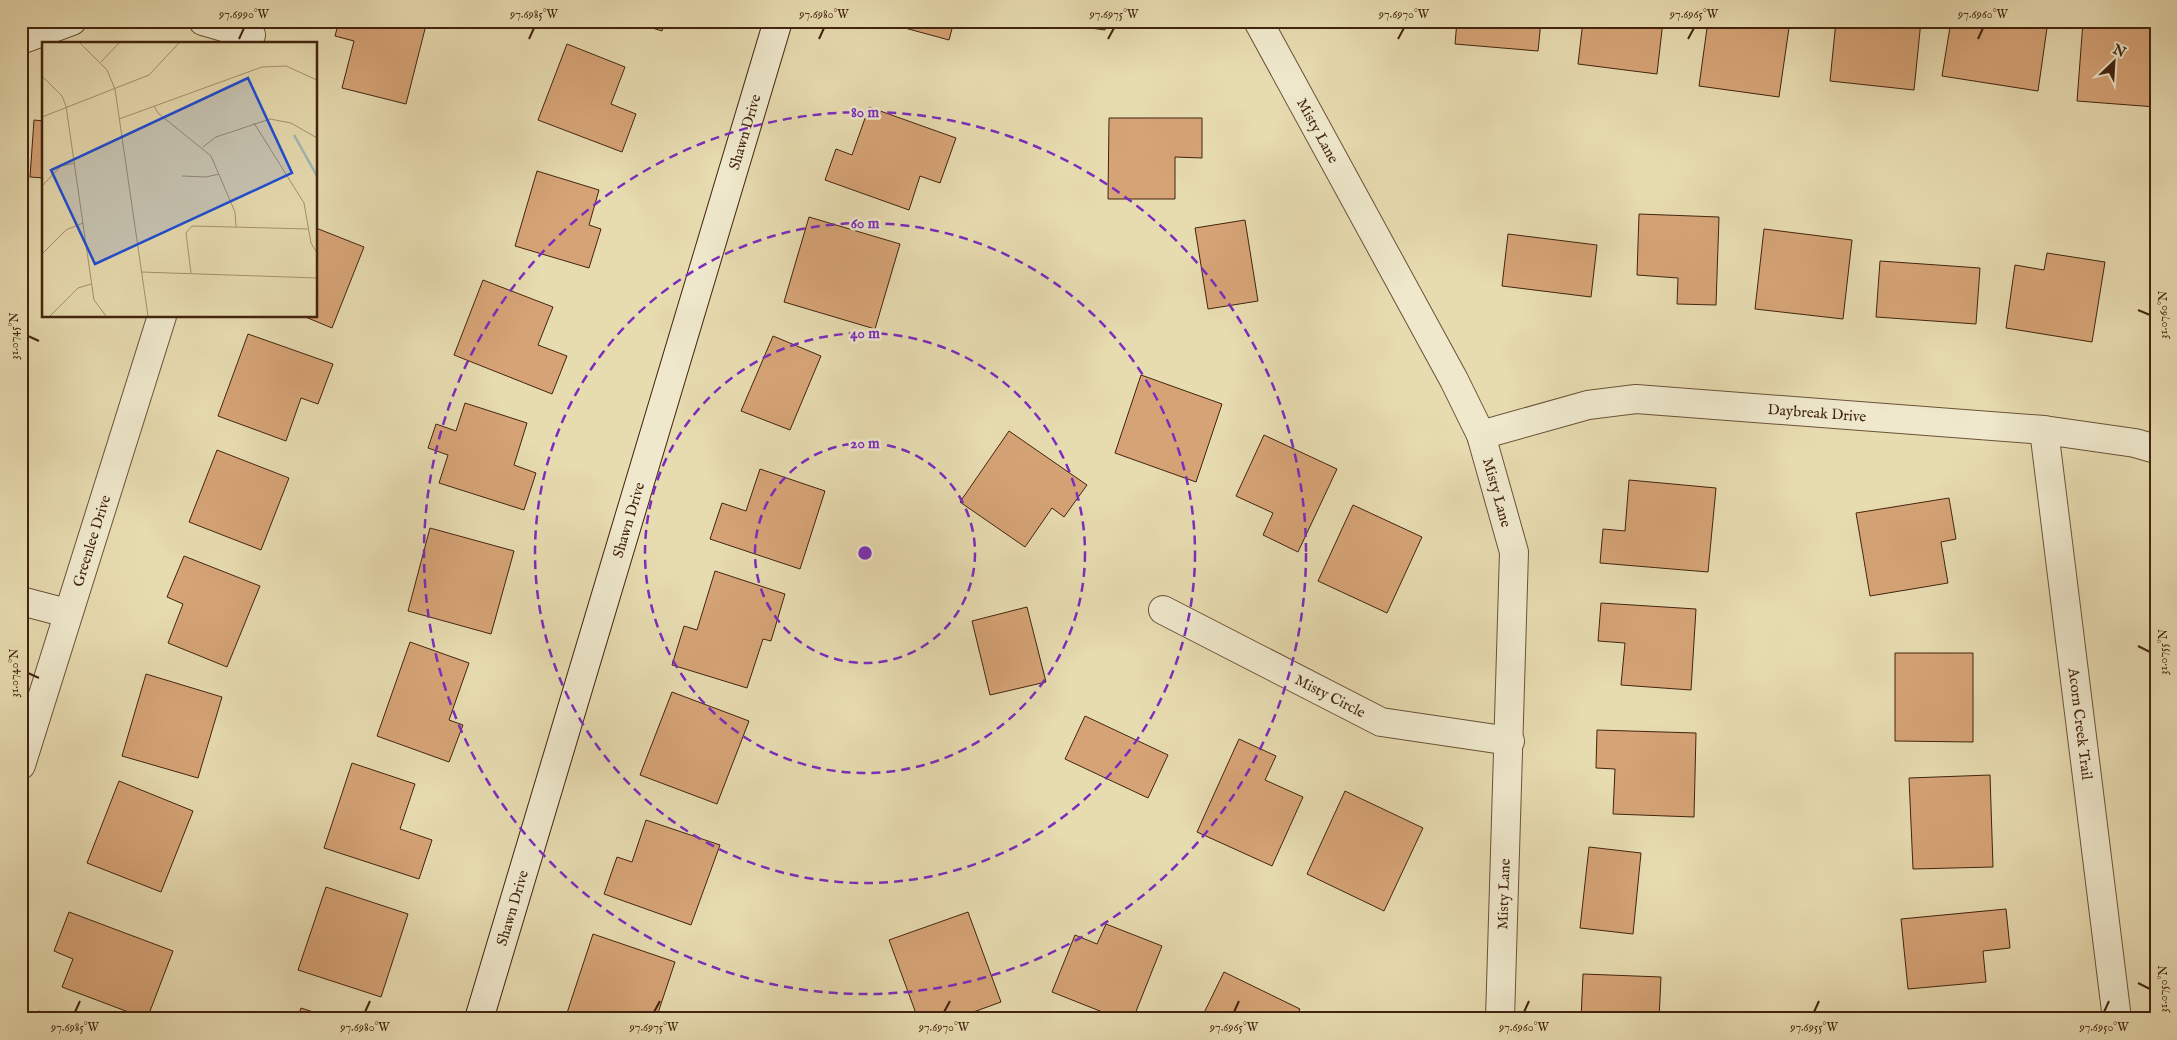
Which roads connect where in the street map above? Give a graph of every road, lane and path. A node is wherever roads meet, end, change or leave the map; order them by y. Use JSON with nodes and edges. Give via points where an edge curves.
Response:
{"nodes":[{"id":1,"x":72,"y":21,"type":"edge"},
{"id":2,"x":203,"y":21,"type":"edge"},
{"id":3,"x":778,"y":21,"type":"edge"},
{"id":4,"x":1258,"y":21,"type":"edge"},
{"id":5,"x":251,"y":33,"type":"edge"},
{"id":6,"x":21,"y":40,"type":"edge"},
{"id":7,"x":161,"y":318,"type":"edge"},
{"id":8,"x":2044,"y":430,"type":"junction"},
{"id":9,"x":1481,"y":436,"type":"junction"},
{"id":10,"x":2156,"y":449,"type":"edge"},
{"id":11,"x":21,"y":601,"type":"edge"},
{"id":12,"x":1163,"y":610,"type":"dead end"},
{"id":13,"x":67,"y":613,"type":"junction"},
{"id":14,"x":1510,"y":741,"type":"junction"},
{"id":15,"x":21,"y":765,"type":"edge"},
{"id":16,"x":479,"y":1019,"type":"edge"},
{"id":17,"x":1500,"y":1019,"type":"edge"},
{"id":18,"x":2117,"y":1019,"type":"edge"}],
"edges":[{"from":1,"to":6,"type":"street"},
{"from":2,"to":5,"type":"street"},
{"from":3,"to":16,"type":"street","name":"Shawn Drive"},
{"from":4,"to":9,"type":"street","name":"Misty Lane","via":[[1454,380]]},
{"from":7,"to":13,"type":"street","name":"Greenlee Drive"},
{"from":8,"to":9,"type":"street","name":"Daybreak Drive","via":[[1636,399],[1588,405]]},
{"from":8,"to":10,"type":"street","name":"Daybreak Drive"},
{"from":8,"to":18,"type":"street","name":"Acorn Creek Trail"},
{"from":9,"to":14,"type":"street","name":"Misty Lane","via":[[1514,552]]},
{"from":11,"to":13,"type":"street"},
{"from":12,"to":14,"type":"street","name":"Misty Circle","via":[[1381,722]]},
{"from":13,"to":15,"type":"street","name":"Greenlee Drive"},
{"from":14,"to":17,"type":"street","name":"Misty Lane"}]}
